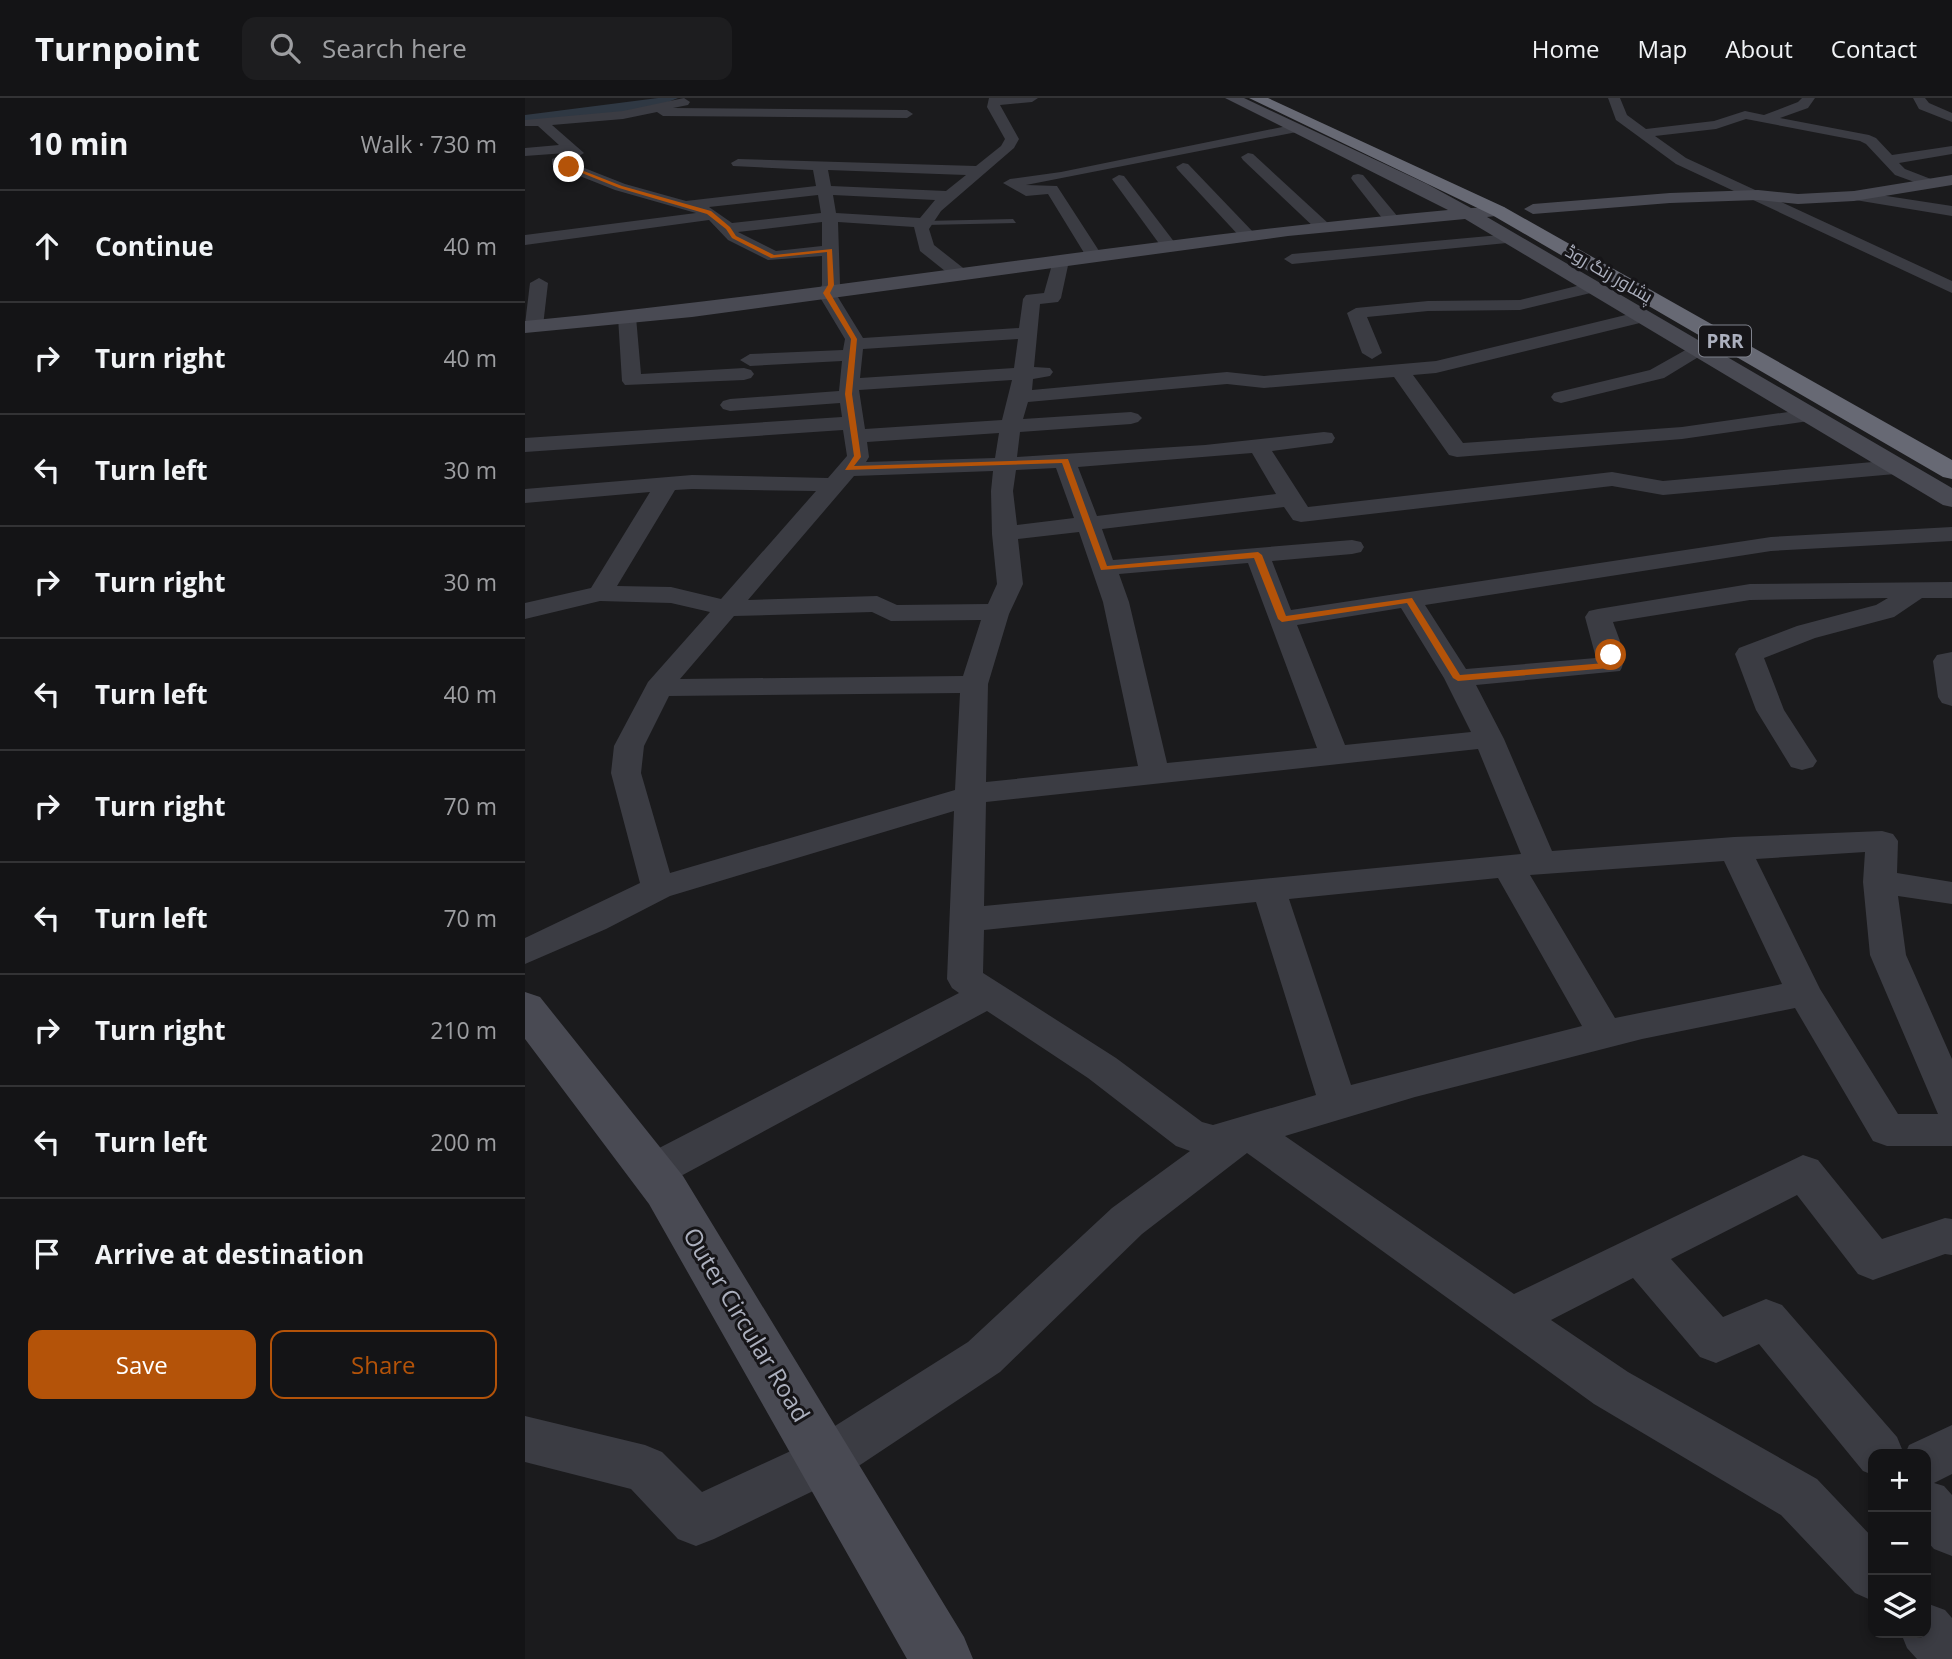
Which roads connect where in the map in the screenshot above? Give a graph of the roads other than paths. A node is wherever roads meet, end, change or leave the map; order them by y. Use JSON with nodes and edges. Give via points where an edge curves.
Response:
{"nodes":[{"id":1,"x":656,"y":98,"type":"edge"},
{"id":2,"x":696,"y":98,"type":"edge"},
{"id":3,"x":1032,"y":98,"type":"edge"},
{"id":4,"x":1232,"y":98,"type":"edge"},
{"id":5,"x":1256,"y":98,"type":"edge"},
{"id":6,"x":1286,"y":98,"type":"edge"},
{"id":7,"x":1614,"y":98,"type":"edge"},
{"id":8,"x":1809,"y":98,"type":"edge"},
{"id":9,"x":995,"y":100,"type":"edge"},
{"id":10,"x":1922,"y":102,"type":"edge"},
{"id":11,"x":1952,"y":106,"type":"edge"},
{"id":12,"x":663,"y":112,"type":"dead end"},
{"id":13,"x":525,"y":114,"type":"edge"},
{"id":14,"x":907,"y":114,"type":"dead end"},
{"id":15,"x":538,"y":116,"type":"edge"},
{"id":16,"x":1952,"y":118,"type":"edge"},
{"id":17,"x":1765,"y":119,"type":"junction"},
{"id":18,"x":1297,"y":128,"type":"junction"},
{"id":19,"x":1645,"y":133,"type":"junction"},
{"id":20,"x":571,"y":148,"type":"junction"},
{"id":21,"x":1952,"y":150,"type":"edge"},
{"id":22,"x":525,"y":152,"type":"edge"},
{"id":23,"x":1248,"y":157,"type":"dead end"},
{"id":24,"x":1888,"y":160,"type":"junction"},
{"id":25,"x":738,"y":163,"type":"dead end"},
{"id":26,"x":820,"y":166,"type":"junction"},
{"id":27,"x":569,"y":167,"type":"junction"},
{"id":28,"x":1182,"y":167,"type":"dead end"},
{"id":29,"x":547,"y":169,"type":"dead end"},
{"id":30,"x":980,"y":172,"type":"junction"},
{"id":31,"x":1357,"y":177,"type":"dead end"},
{"id":32,"x":1119,"y":179,"type":"dead end"},
{"id":33,"x":1952,"y":180,"type":"edge"},
{"id":34,"x":1010,"y":183,"type":"junction"},
{"id":35,"x":1931,"y":184,"type":"junction"},
{"id":36,"x":824,"y":190,"type":"junction"},
{"id":37,"x":1758,"y":195,"type":"junction"},
{"id":38,"x":1854,"y":195,"type":"junction"},
{"id":39,"x":951,"y":196,"type":"junction"},
{"id":40,"x":677,"y":204,"type":"junction"},
{"id":41,"x":641,"y":206,"type":"joint"},
{"id":42,"x":1533,"y":209,"type":"junction"},
{"id":43,"x":1498,"y":211,"type":"junction"},
{"id":44,"x":1952,"y":211,"type":"edge"},
{"id":45,"x":1467,"y":214,"type":"junction"},
{"id":46,"x":713,"y":216,"type":"junction"},
{"id":47,"x":829,"y":218,"type":"junction"},
{"id":48,"x":1392,"y":220,"type":"junction"},
{"id":49,"x":1013,"y":221,"type":"dead end"},
{"id":50,"x":925,"y":223,"type":"junction"},
{"id":51,"x":1322,"y":227,"type":"junction"},
{"id":52,"x":729,"y":228,"type":"junction"},
{"id":53,"x":659,"y":229,"type":"junction"},
{"id":54,"x":1248,"y":236,"type":"junction"},
{"id":55,"x":1511,"y":239,"type":"junction"},
{"id":56,"x":525,"y":240,"type":"edge"},
{"id":57,"x":1169,"y":246,"type":"junction"},
{"id":58,"x":830,"y":250,"type":"junction"},
{"id":59,"x":1095,"y":257,"type":"junction"},
{"id":60,"x":1292,"y":258,"type":"dead end"},
{"id":61,"x":1061,"y":261,"type":"junction"},
{"id":62,"x":961,"y":275,"type":"junction"},
{"id":63,"x":538,"y":283,"type":"dead end"},
{"id":64,"x":1593,"y":288,"type":"junction"},
{"id":65,"x":1952,"y":288,"type":"edge"},
{"id":66,"x":827,"y":293,"type":"junction"},
{"id":67,"x":627,"y":317,"type":"junction"},
{"id":68,"x":1642,"y":317,"type":"junction"},
{"id":69,"x":529,"y":326,"type":"edge"},
{"id":70,"x":1026,"y":333,"type":"junction"},
{"id":71,"x":1698,"y":349,"type":"junction"},
{"id":72,"x":853,"y":350,"type":"junction"},
{"id":73,"x":1372,"y":353,"type":"dead end"},
{"id":74,"x":751,"y":359,"type":"junction"},
{"id":75,"x":1815,"y":368,"type":"dead end"},
{"id":76,"x":1401,"y":370,"type":"junction"},
{"id":77,"x":1062,"y":371,"type":"dead end"},
{"id":78,"x":1022,"y":385,"type":"junction"},
{"id":79,"x":850,"y":391,"type":"junction"},
{"id":80,"x":1561,"y":397,"type":"dead end"},
{"id":81,"x":730,"y":405,"type":"junction"},
{"id":82,"x":1809,"y":415,"type":"junction"},
{"id":83,"x":1131,"y":418,"type":"dead end"},
{"id":84,"x":1010,"y":427,"type":"junction"},
{"id":85,"x":853,"y":430,"type":"junction"},
{"id":86,"x":722,"y":432,"type":"junction"},
{"id":87,"x":1324,"y":438,"type":"dead end"},
{"id":88,"x":525,"y":444,"type":"edge"},
{"id":89,"x":1259,"y":447,"type":"junction"},
{"id":90,"x":1065,"y":461,"type":"junction"},
{"id":91,"x":1005,"y":465,"type":"junction"},
{"id":92,"x":1895,"y":467,"type":"junction"},
{"id":93,"x":1952,"y":471,"type":"edge"},
{"id":94,"x":841,"y":477,"type":"junction"},
{"id":95,"x":667,"y":484,"type":"junction"},
{"id":96,"x":526,"y":491,"type":"edge"},
{"id":97,"x":1952,"y":499,"type":"edge"},
{"id":98,"x":1296,"y":507,"type":"junction"},
{"id":99,"x":1089,"y":523,"type":"junction"},
{"id":100,"x":1005,"y":534,"type":"junction"},
{"id":101,"x":1952,"y":534,"type":"edge"},
{"id":102,"x":1352,"y":547,"type":"dead end"},
{"id":103,"x":1323,"y":550,"type":"junction"},
{"id":104,"x":1258,"y":555,"type":"junction"},
{"id":105,"x":1104,"y":568,"type":"junction"},
{"id":106,"x":1952,"y":590,"type":"edge"},
{"id":107,"x":1918,"y":591,"type":"junction"},
{"id":108,"x":600,"y":593,"type":"junction"},
{"id":109,"x":1409,"y":600,"type":"junction"},
{"id":110,"x":727,"y":608,"type":"junction"},
{"id":111,"x":525,"y":611,"type":"edge"},
{"id":112,"x":997,"y":612,"type":"junction"},
{"id":113,"x":1282,"y":619,"type":"junction"},
{"id":114,"x":1952,"y":660,"type":"edge"},
{"id":115,"x":1458,"y":678,"type":"junction"},
{"id":116,"x":974,"y":684,"type":"junction"},
{"id":117,"x":658,"y":688,"type":"junction"},
{"id":118,"x":1952,"y":697,"type":"edge"},
{"id":119,"x":1489,"y":739,"type":"junction"},
{"id":120,"x":1335,"y":756,"type":"junction"},
{"id":121,"x":1802,"y":761,"type":"dead end"},
{"id":122,"x":1155,"y":775,"type":"junction"},
{"id":123,"x":969,"y":796,"type":"junction"},
{"id":124,"x":1734,"y":848,"type":"junction"},
{"id":125,"x":1525,"y":864,"type":"junction"},
{"id":126,"x":1880,"y":882,"type":"junction"},
{"id":127,"x":658,"y":888,"type":"junction"},
{"id":128,"x":1269,"y":890,"type":"junction"},
{"id":129,"x":1952,"y":893,"type":"edge"},
{"id":130,"x":967,"y":920,"type":"junction"},
{"id":131,"x":525,"y":952,"type":"edge"},
{"id":132,"x":1804,"y":993,"type":"junction"},
{"id":133,"x":988,"y":994,"type":"junction"},
{"id":134,"x":527,"y":1014,"type":"edge"},
{"id":135,"x":1605,"y":1034,"type":"junction"},
{"id":136,"x":1952,"y":1103,"type":"edge"},
{"id":137,"x":1338,"y":1104,"type":"junction"},
{"id":138,"x":1952,"y":1130,"type":"edge"},
{"id":139,"x":1247,"y":1131,"type":"junction"},
{"id":140,"x":651,"y":1172,"type":"junction"},
{"id":141,"x":1952,"y":1237,"type":"edge"},
{"id":142,"x":1639,"y":1254,"type":"junction"},
{"id":143,"x":1510,"y":1318,"type":"junction"},
{"id":144,"x":525,"y":1439,"type":"edge"},
{"id":145,"x":1876,"y":1449,"type":"edge"},
{"id":146,"x":1952,"y":1449,"type":"edge"},
{"id":147,"x":825,"y":1460,"type":"junction"},
{"id":148,"x":1931,"y":1460,"type":"edge"},
{"id":149,"x":1931,"y":1509,"type":"edge"},
{"id":150,"x":1952,"y":1531,"type":"edge"},
{"id":151,"x":1868,"y":1570,"type":"edge"},
{"id":152,"x":1931,"y":1634,"type":"edge"},
{"id":153,"x":1952,"y":1657,"type":"edge"},
{"id":154,"x":942,"y":1659,"type":"edge"}],
"edges":[{"from":1,"to":15,"type":"street","via":[[585,105]]},
{"from":2,"to":15,"type":"street","via":[[623,115]]},
{"from":3,"to":9,"type":"street"},
{"from":4,"to":18,"type":"street"},
{"from":5,"to":43,"type":"highway","name":"پشاور رنگ روڈ","number":"PRR"},
{"from":6,"to":42,"type":"highway","name":"پشاور رنگ روڈ","number":"PRR"},
{"from":7,"to":19,"type":"street","via":[[1621,117]]},
{"from":8,"to":17,"type":"street"},
{"from":9,"to":30,"type":"street","via":[[993,107],[1012,139]]},
{"from":10,"to":11,"type":"street"},
{"from":10,"to":16,"type":"street"},
{"from":12,"to":14,"type":"street"},
{"from":13,"to":15,"type":"street"},
{"from":15,"to":20,"type":"street"},
{"from":17,"to":19,"type":"street","via":[[1745,115],[1716,125]]},
{"from":17,"to":24,"type":"street","via":[[1864,138]]},
{"from":18,"to":34,"type":"street"},
{"from":18,"to":45,"type":"street"},
{"from":19,"to":37,"type":"street","via":[[1681,161]]},
{"from":20,"to":22,"type":"street"},
{"from":20,"to":27,"type":"street","via":[[577,153],[557,162]]},
{"from":21,"to":24,"type":"street"},
{"from":23,"to":51,"type":"street"},
{"from":24,"to":35,"type":"street","via":[[1900,172]]},
{"from":25,"to":26,"type":"street"},
{"from":26,"to":30,"type":"street"},
{"from":26,"to":36,"type":"street"},
{"from":27,"to":29,"type":"street"},
{"from":27,"to":40,"type":"street"},
{"from":28,"to":54,"type":"street"},
{"from":30,"to":34,"type":"street"},
{"from":30,"to":39,"type":"street"},
{"from":31,"to":48,"type":"street"},
{"from":32,"to":57,"type":"street"},
{"from":33,"to":35,"type":"street"},
{"from":34,"to":59,"type":"street","via":[[1026,191],[1052,188]]},
{"from":35,"to":38,"type":"street"},
{"from":36,"to":39,"type":"street"},
{"from":36,"to":40,"type":"street"},
{"from":36,"to":47,"type":"street"},
{"from":37,"to":38,"type":"street","via":[[1798,199]]},
{"from":37,"to":42,"type":"street"},
{"from":37,"to":65,"type":"street"},
{"from":38,"to":44,"type":"street"},
{"from":39,"to":50,"type":"street"},
{"from":40,"to":41,"type":"street"},
{"from":40,"to":46,"type":"street"},
{"from":41,"to":53,"type":"street"},
{"from":42,"to":75,"type":"highway","name":"پشاور رنگ روڈ","number":"PRR"},
{"from":43,"to":45,"type":"street"},
{"from":43,"to":93,"type":"highway","name":"پشاور رنگ روڈ","number":"PRR"},
{"from":45,"to":48,"type":"street"},
{"from":45,"to":55,"type":"street"},
{"from":46,"to":52,"type":"street"},
{"from":46,"to":53,"type":"street"},
{"from":47,"to":50,"type":"street"},
{"from":47,"to":52,"type":"street"},
{"from":47,"to":58,"type":"street"},
{"from":48,"to":51,"type":"street"},
{"from":49,"to":50,"type":"lane"},
{"from":50,"to":62,"type":"street","via":[[921,229],[926,247]]},
{"from":51,"to":54,"type":"street"},
{"from":52,"to":58,"type":"street","via":[[734,237],[773,256]]},
{"from":53,"to":56,"type":"street"},
{"from":54,"to":57,"type":"street"},
{"from":55,"to":60,"type":"street"},
{"from":55,"to":64,"type":"street"},
{"from":57,"to":59,"type":"street"},
{"from":58,"to":66,"type":"street"},
{"from":59,"to":61,"type":"street"},
{"from":61,"to":62,"type":"street"},
{"from":61,"to":70,"type":"street","via":[[1052,298],[1032,299]]},
{"from":62,"to":66,"type":"street"},
{"from":63,"to":69,"type":"street"},
{"from":64,"to":68,"type":"street"},
{"from":64,"to":73,"type":"street","via":[[1520,305],[1356,313]]},
{"from":66,"to":67,"type":"street"},
{"from":66,"to":72,"type":"street","via":[[854,339]]},
{"from":67,"to":69,"type":"street"},
{"from":67,"to":74,"type":"street","via":[[632,381]]},
{"from":68,"to":71,"type":"street"},
{"from":68,"to":76,"type":"street","via":[[1436,368]]},
{"from":70,"to":72,"type":"street"},
{"from":70,"to":78,"type":"street"},
{"from":71,"to":80,"type":"street","via":[[1657,374]]},
{"from":71,"to":82,"type":"street"},
{"from":72,"to":74,"type":"street"},
{"from":72,"to":79,"type":"street"},
{"from":74,"to":81,"type":"street"},
{"from":76,"to":78,"type":"street","via":[[1263,382],[1227,378]]},
{"from":76,"to":82,"type":"street","via":[[1457,450],[1682,433]]},
{"from":77,"to":78,"type":"street"},
{"from":78,"to":79,"type":"street"},
{"from":78,"to":84,"type":"street"},
{"from":79,"to":81,"type":"street"},
{"from":79,"to":85,"type":"street"},
{"from":81,"to":86,"type":"street"},
{"from":82,"to":92,"type":"street"},
{"from":83,"to":84,"type":"street"},
{"from":84,"to":85,"type":"street"},
{"from":84,"to":91,"type":"street"},
{"from":85,"to":86,"type":"street"},
{"from":85,"to":94,"type":"street","via":[[858,457]]},
{"from":86,"to":88,"type":"street"},
{"from":87,"to":89,"type":"street"},
{"from":89,"to":90,"type":"street"},
{"from":89,"to":98,"type":"street"},
{"from":90,"to":91,"type":"street"},
{"from":90,"to":99,"type":"street"},
{"from":91,"to":94,"type":"street"},
{"from":91,"to":100,"type":"street"},
{"from":92,"to":97,"type":"street"},
{"from":92,"to":98,"type":"street","via":[[1663,488],[1612,479]]},
{"from":94,"to":95,"type":"street"},
{"from":94,"to":110,"type":"street"},
{"from":95,"to":96,"type":"street"},
{"from":95,"to":108,"type":"street"},
{"from":98,"to":99,"type":"street"},
{"from":98,"to":103,"type":"street"},
{"from":99,"to":100,"type":"street"},
{"from":99,"to":105,"type":"street"},
{"from":100,"to":112,"type":"street","via":[[1010,584]]},
{"from":101,"to":109,"type":"street","via":[[1771,544]]},
{"from":102,"to":103,"type":"street"},
{"from":103,"to":104,"type":"street"},
{"from":104,"to":105,"type":"street"},
{"from":104,"to":113,"type":"street"},
{"from":105,"to":122,"type":"street","via":[[1116,601]]},
{"from":106,"to":107,"type":"street"},
{"from":107,"to":115,"type":"street","via":[[1750,593],[1598,617],[1610,665]]},
{"from":107,"to":121,"type":"street","via":[[1885,611],[1806,632],[1749,654],[1770,710]]},
{"from":108,"to":110,"type":"street","via":[[671,595]]},
{"from":108,"to":111,"type":"street"},
{"from":109,"to":113,"type":"street"},
{"from":109,"to":115,"type":"street"},
{"from":110,"to":112,"type":"street","via":[[877,604],[891,613]]},
{"from":110,"to":117,"type":"street"},
{"from":112,"to":116,"type":"street"},
{"from":113,"to":120,"type":"street"},
{"from":114,"to":118,"type":"street","via":[[1947,661]]},
{"from":115,"to":119,"type":"street"},
{"from":116,"to":117,"type":"street"},
{"from":116,"to":123,"type":"street"},
{"from":117,"to":127,"type":"street","via":[[629,746],[626,773]]},
{"from":119,"to":120,"type":"street"},
{"from":119,"to":125,"type":"street"},
{"from":120,"to":122,"type":"street"},
{"from":122,"to":123,"type":"street"},
{"from":123,"to":127,"type":"street"},
{"from":123,"to":130,"type":"street"},
{"from":124,"to":125,"type":"street"},
{"from":124,"to":126,"type":"street","via":[[1882,841]]},
{"from":124,"to":132,"type":"street"},
{"from":125,"to":128,"type":"street"},
{"from":125,"to":135,"type":"street"},
{"from":126,"to":129,"type":"street"},
{"from":126,"to":136,"type":"street","via":[[1888,956]]},
{"from":127,"to":131,"type":"street"},
{"from":128,"to":130,"type":"street"},
{"from":128,"to":137,"type":"street"},
{"from":130,"to":133,"type":"street","via":[[965,979]]},
{"from":132,"to":135,"type":"street"},
{"from":132,"to":138,"type":"street","via":[[1887,1130]]},
{"from":133,"to":139,"type":"street","via":[[1102,1068],[1190,1135],[1213,1141]]},
{"from":133,"to":140,"type":"street"},
{"from":134,"to":140,"type":"street","name":"Outer Circular Road"},
{"from":135,"to":137,"type":"street"},
{"from":137,"to":139,"type":"street"},
{"from":139,"to":143,"type":"street"},
{"from":139,"to":147,"type":"street","via":[[1127,1221],[984,1357]]},
{"from":140,"to":147,"type":"street","name":"Outer Circular Road","via":[[666,1190]]},
{"from":141,"to":142,"type":"street","via":[[1873,1261],[1804,1172]]},
{"from":142,"to":143,"type":"street"},
{"from":142,"to":145,"type":"street","via":[[1716,1342],[1766,1319]]},
{"from":143,"to":151,"type":"street","via":[[1611,1388],[1799,1497]]},
{"from":144,"to":147,"type":"street","via":[[645,1469],[695,1521]]},
{"from":146,"to":148,"type":"street"},
{"from":147,"to":154,"type":"street","name":"Outer Circular Road"},
{"from":149,"to":150,"type":"street"},
{"from":152,"to":153,"type":"street"}]}
